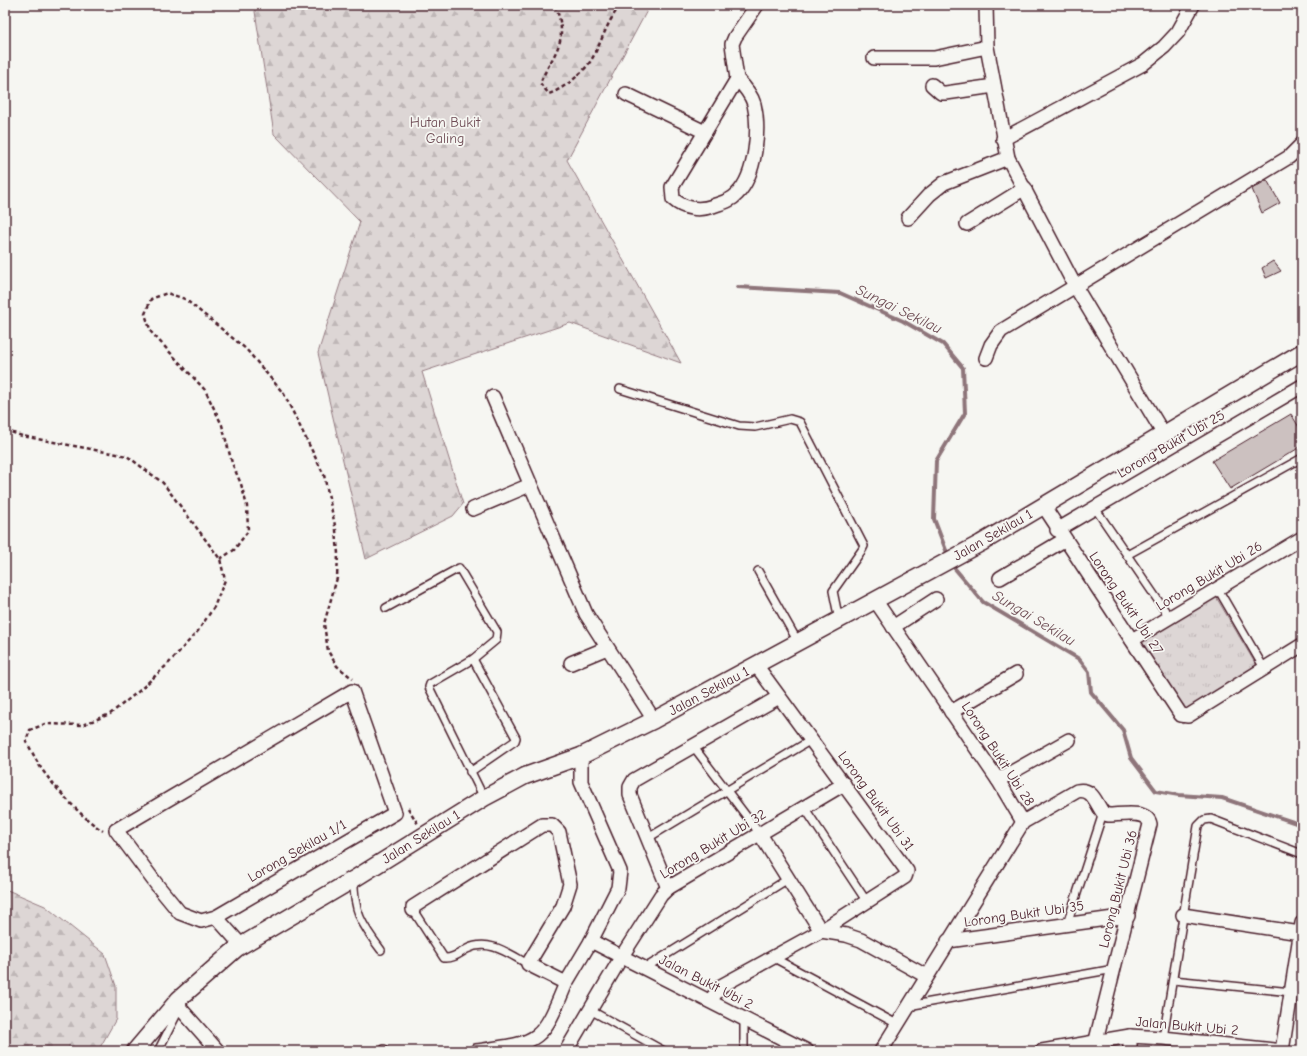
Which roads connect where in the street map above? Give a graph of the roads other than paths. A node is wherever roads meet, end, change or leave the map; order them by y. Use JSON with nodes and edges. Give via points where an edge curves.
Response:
{"nodes":[{"id":1,"x":756,"y":5,"type":"edge"},
{"id":2,"x":986,"y":5,"type":"edge"},
{"id":3,"x":1193,"y":5,"type":"edge"},
{"id":4,"x":988,"y":47,"type":"junction"},
{"id":5,"x":874,"y":58,"type":"dead end"},
{"id":6,"x":737,"y":78,"type":"junction"},
{"id":7,"x":932,"y":85,"type":"dead end"},
{"id":8,"x":994,"y":86,"type":"junction"},
{"id":9,"x":626,"y":94,"type":"dead end"},
{"id":10,"x":705,"y":132,"type":"junction"},
{"id":11,"x":1003,"y":139,"type":"junction"},
{"id":12,"x":1302,"y":144,"type":"edge"},
{"id":13,"x":1008,"y":158,"type":"junction"},
{"id":14,"x":1025,"y":188,"type":"junction"},
{"id":15,"x":908,"y":218,"type":"dead end"},
{"id":16,"x":967,"y":224,"type":"dead end"},
{"id":17,"x":1075,"y":286,"type":"junction"},
{"id":18,"x":1302,"y":352,"type":"edge"},
{"id":19,"x":986,"y":358,"type":"dead end"},
{"id":20,"x":620,"y":389,"type":"dead end"},
{"id":21,"x":1301,"y":390,"type":"edge"},
{"id":22,"x":493,"y":397,"type":"dead end"},
{"id":23,"x":1163,"y":433,"type":"junction"},
{"id":24,"x":1302,"y":458,"type":"edge"},
{"id":25,"x":530,"y":485,"type":"junction"},
{"id":26,"x":1043,"y":505,"type":"junction"},
{"id":27,"x":1095,"y":508,"type":"junction"},
{"id":28,"x":473,"y":509,"type":"dead end"},
{"id":29,"x":1060,"y":535,"type":"junction"},
{"id":30,"x":1302,"y":538,"type":"edge"},
{"id":31,"x":1127,"y":556,"type":"junction"},
{"id":32,"x":758,"y":571,"type":"dead end"},
{"id":33,"x":1000,"y":578,"type":"dead end"},
{"id":34,"x":1218,"y":589,"type":"junction"},
{"id":35,"x":936,"y":599,"type":"dead end"},
{"id":36,"x":875,"y":600,"type":"junction"},
{"id":37,"x":386,"y":608,"type":"dead end"},
{"id":38,"x":1170,"y":618,"type":"junction"},
{"id":39,"x":839,"y":620,"type":"junction"},
{"id":40,"x":893,"y":627,"type":"junction"},
{"id":41,"x":1132,"y":640,"type":"junction"},
{"id":42,"x":798,"y":642,"type":"junction"},
{"id":43,"x":1302,"y":644,"type":"edge"},
{"id":44,"x":607,"y":648,"type":"junction"},
{"id":45,"x":473,"y":659,"type":"junction"},
{"id":46,"x":571,"y":664,"type":"dead end"},
{"id":47,"x":756,"y":665,"type":"junction"},
{"id":48,"x":1264,"y":668,"type":"junction"},
{"id":49,"x":1016,"y":674,"type":"dead end"},
{"id":50,"x":779,"y":697,"type":"junction"},
{"id":51,"x":951,"y":712,"type":"junction"},
{"id":52,"x":654,"y":720,"type":"junction"},
{"id":53,"x":812,"y":740,"type":"junction"},
{"id":54,"x":1069,"y":740,"type":"dead end"},
{"id":55,"x":692,"y":746,"type":"junction"},
{"id":56,"x":581,"y":756,"type":"junction"},
{"id":57,"x":470,"y":772,"type":"junction"},
{"id":58,"x":998,"y":780,"type":"junction"},
{"id":59,"x":844,"y":784,"type":"junction"},
{"id":60,"x":726,"y":791,"type":"junction"},
{"id":61,"x":484,"y":798,"type":"junction"},
{"id":62,"x":804,"y":807,"type":"junction"},
{"id":63,"x":1103,"y":813,"type":"junction"},
{"id":64,"x":1023,"y":822,"type":"junction"},
{"id":65,"x":760,"y":834,"type":"junction"},
{"id":66,"x":648,"y":838,"type":"junction"},
{"id":67,"x":1302,"y":854,"type":"edge"},
{"id":68,"x":354,"y":879,"type":"junction"},
{"id":69,"x":788,"y":879,"type":"junction"},
{"id":70,"x":668,"y":888,"type":"junction"},
{"id":71,"x":867,"y":902,"type":"junction"},
{"id":72,"x":413,"y":910,"type":"joint"},
{"id":73,"x":1184,"y":915,"type":"junction"},
{"id":74,"x":1128,"y":916,"type":"junction"},
{"id":75,"x":216,"y":917,"type":"junction"},
{"id":76,"x":1067,"y":924,"type":"junction"},
{"id":77,"x":1301,"y":928,"type":"edge"},
{"id":78,"x":821,"y":931,"type":"junction"},
{"id":79,"x":591,"y":941,"type":"junction"},
{"id":80,"x":948,"y":941,"type":"junction"},
{"id":81,"x":242,"y":946,"type":"junction"},
{"id":82,"x":381,"y":950,"type":"dead end"},
{"id":83,"x":622,"y":956,"type":"junction"},
{"id":84,"x":774,"y":958,"type":"junction"},
{"id":85,"x":528,"y":964,"type":"junction"},
{"id":86,"x":645,"y":968,"type":"junction"},
{"id":87,"x":1114,"y":969,"type":"junction"},
{"id":88,"x":926,"y":976,"type":"junction"},
{"id":89,"x":1173,"y":980,"type":"junction"},
{"id":90,"x":566,"y":983,"type":"junction"},
{"id":91,"x":1291,"y":992,"type":"junction"},
{"id":92,"x":710,"y":1002,"type":"junction"},
{"id":93,"x":180,"y":1004,"type":"junction"},
{"id":94,"x":908,"y":1006,"type":"junction"},
{"id":95,"x":590,"y":1010,"type":"junction"},
{"id":96,"x":744,"y":1019,"type":"junction"},
{"id":97,"x":897,"y":1024,"type":"junction"},
{"id":98,"x":1130,"y":1036,"type":"junction"},
{"id":99,"x":1163,"y":1038,"type":"junction"},
{"id":100,"x":1096,"y":1040,"type":"junction"},
{"id":101,"x":135,"y":1051,"type":"edge"},
{"id":102,"x":158,"y":1051,"type":"edge"},
{"id":103,"x":218,"y":1051,"type":"edge"},
{"id":104,"x":476,"y":1051,"type":"edge"},
{"id":105,"x":566,"y":1051,"type":"edge"},
{"id":106,"x":664,"y":1051,"type":"edge"},
{"id":107,"x":744,"y":1051,"type":"edge"},
{"id":108,"x":807,"y":1051,"type":"edge"},
{"id":109,"x":881,"y":1051,"type":"edge"},
{"id":110,"x":1042,"y":1051,"type":"edge"},
{"id":111,"x":1130,"y":1051,"type":"edge"},
{"id":112,"x":1283,"y":1051,"type":"edge"}],
"edges":[{"from":1,"to":6,"type":"street","via":[[732,44]]},
{"from":2,"to":4,"type":"street"},
{"from":3,"to":11,"type":"street","via":[[1178,32],[1142,64]]},
{"from":4,"to":5,"type":"street","via":[[934,58]]},
{"from":4,"to":8,"type":"street"},
{"from":6,"to":10,"type":"street"},
{"from":6,"to":10,"type":"street","via":[[754,104],[755,153],[747,180],[733,198],[702,209],[688,208],[673,199],[672,187]]},
{"from":7,"to":8,"type":"street","via":[[941,93]]},
{"from":8,"to":11,"type":"street"},
{"from":9,"to":10,"type":"street"},
{"from":11,"to":13,"type":"street"},
{"from":12,"to":17,"type":"street","via":[[1290,156]]},
{"from":13,"to":14,"type":"street"},
{"from":13,"to":15,"type":"street","via":[[944,183]]},
{"from":14,"to":16,"type":"street"},
{"from":14,"to":17,"type":"street"},
{"from":17,"to":19,"type":"street","via":[[1001,331],[990,345]]},
{"from":17,"to":23,"type":"street"},
{"from":18,"to":23,"type":"street","name":"Jalan Sekilau 1"},
{"from":20,"to":39,"type":"lane","via":[[739,426],[756,427],[790,419],[800,422],[864,546],[833,591]]},
{"from":21,"to":27,"type":"street","name":"Lorong Bukit Ubi 25"},
{"from":22,"to":25,"type":"street"},
{"from":23,"to":26,"type":"street","name":"Jalan Sekilau 1"},
{"from":24,"to":31,"type":"lane"},
{"from":25,"to":28,"type":"street"},
{"from":25,"to":44,"type":"street","via":[[586,614]]},
{"from":26,"to":29,"type":"street","name":"Lorong Bukit Ubi 27"},
{"from":26,"to":36,"type":"street","name":"Jalan Sekilau 1","via":[[981,543]]},
{"from":27,"to":29,"type":"street","name":"Lorong Bukit Ubi 25"},
{"from":27,"to":31,"type":"lane"},
{"from":29,"to":33,"type":"street","name":"Lorong Bukit Ubi 25"},
{"from":29,"to":41,"type":"street","name":"Lorong Bukit Ubi 27"},
{"from":30,"to":34,"type":"street","name":"Lorong Bukit Ubi 26"},
{"from":31,"to":38,"type":"lane"},
{"from":32,"to":42,"type":"lane"},
{"from":34,"to":38,"type":"street","name":"Lorong Bukit Ubi 26"},
{"from":34,"to":48,"type":"lane"},
{"from":35,"to":40,"type":"street"},
{"from":36,"to":39,"type":"street","name":"Jalan Sekilau 1"},
{"from":36,"to":40,"type":"street","name":"Lorong Bukit Ubi 28"},
{"from":37,"to":45,"type":"lane","via":[[459,568],[497,632],[496,640]]},
{"from":38,"to":41,"type":"street","name":"Lorong Bukit Ubi 26"},
{"from":39,"to":42,"type":"street","name":"Jalan Sekilau 1"},
{"from":40,"to":51,"type":"street","name":"Lorong Bukit Ubi 28"},
{"from":41,"to":48,"type":"street","name":"Lorong Bukit Ubi 27","via":[[1184,716],[1188,716]]},
{"from":42,"to":47,"type":"street","name":"Jalan Sekilau 1"},
{"from":43,"to":48,"type":"street"},
{"from":44,"to":46,"type":"street"},
{"from":44,"to":52,"type":"street"},
{"from":45,"to":57,"type":"lane","via":[[429,687]]},
{"from":45,"to":57,"type":"lane","via":[[516,738]]},
{"from":47,"to":50,"type":"street","name":"Lorong Bukit Ubi 31"},
{"from":47,"to":52,"type":"street","name":"Jalan Sekilau 1"},
{"from":49,"to":51,"type":"street"},
{"from":50,"to":53,"type":"street","name":"Lorong Bukit Ubi 31"},
{"from":50,"to":55,"type":"street"},
{"from":51,"to":58,"type":"street","name":"Lorong Bukit Ubi 28"},
{"from":52,"to":56,"type":"street","name":"Jalan Sekilau 1"},
{"from":53,"to":59,"type":"street","name":"Lorong Bukit Ubi 31"},
{"from":53,"to":60,"type":"lane"},
{"from":54,"to":58,"type":"street"},
{"from":55,"to":60,"type":"lane"},
{"from":55,"to":66,"type":"street","via":[[634,780],[630,787],[630,795]]},
{"from":56,"to":61,"type":"street","name":"Jalan Sekilau 1","via":[[525,776]]},
{"from":56,"to":79,"type":"street","via":[[581,782],[620,871],[618,888]]},
{"from":57,"to":61,"type":"lane"},
{"from":58,"to":64,"type":"street","name":"Lorong Bukit Ubi 28"},
{"from":59,"to":62,"type":"street","name":"Lorong Bukit Ubi 32"},
{"from":59,"to":71,"type":"street","name":"Lorong Bukit Ubi 31","via":[[907,871],[905,878]]},
{"from":60,"to":65,"type":"lane"},
{"from":60,"to":66,"type":"lane"},
{"from":61,"to":68,"type":"street","name":"Jalan Sekilau 1"},
{"from":62,"to":65,"type":"street","name":"Lorong Bukit Ubi 32"},
{"from":62,"to":71,"type":"lane"},
{"from":63,"to":64,"type":"street","via":[[1093,796],[1082,790]]},
{"from":63,"to":74,"type":"street","name":"Lorong Bukit Ubi 36","via":[[1144,815],[1149,819],[1150,824]]},
{"from":63,"to":76,"type":"lane"},
{"from":64,"to":80,"type":"street","name":"Lorong Bukit Ubi 28"},
{"from":65,"to":69,"type":"street"},
{"from":65,"to":70,"type":"street","name":"Lorong Bukit Ubi 32"},
{"from":66,"to":70,"type":"street"},
{"from":67,"to":73,"type":"lane","via":[[1211,819],[1204,820],[1198,826]]},
{"from":68,"to":81,"type":"street","name":"Jalan Sekilau 1"},
{"from":68,"to":82,"type":"lane","via":[[353,895],[357,911],[365,929]]},
{"from":69,"to":78,"type":"street"},
{"from":69,"to":86,"type":"lane"},
{"from":70,"to":83,"type":"street","name":"Lorong Bukit Ubi 32"},
{"from":71,"to":78,"type":"street","name":"Lorong Bukit Ubi 31"},
{"from":72,"to":85,"type":"lane","via":[[444,958],[452,958],[476,946],[496,946]]},
{"from":72,"to":85,"type":"street","via":[[413,907],[542,825],[552,825],[559,832],[570,884],[563,906]]},
{"from":73,"to":77,"type":"street"},
{"from":73,"to":89,"type":"lane"},
{"from":74,"to":76,"type":"street","name":"Lorong Bukit Ubi 35"},
{"from":74,"to":87,"type":"street","name":"Lorong Bukit Ubi 36"},
{"from":75,"to":75,"type":"street","name":"Lorong Sekilau 1/1","via":[[201,921],[180,913],[116,830],[352,691],[395,813]]},
{"from":75,"to":81,"type":"street"},
{"from":76,"to":80,"type":"street","name":"Lorong Bukit Ubi 35"},
{"from":77,"to":91,"type":"street"},
{"from":78,"to":84,"type":"street","name":"Lorong Bukit Ubi 31"},
{"from":78,"to":88,"type":"street","via":[[861,940]]},
{"from":79,"to":83,"type":"street","name":"Jalan Bukit Ubi 2"},
{"from":79,"to":90,"type":"street"},
{"from":80,"to":88,"type":"street","name":"Lorong Bukit Ubi 28"},
{"from":81,"to":93,"type":"street","name":"Jalan Sekilau 1","via":[[230,954]]},
{"from":83,"to":86,"type":"street","name":"Jalan Bukit Ubi 2"},
{"from":83,"to":95,"type":"street","name":"Lorong Bukit Ubi 32"},
{"from":84,"to":92,"type":"street","name":"Lorong Bukit Ubi 31","via":[[721,986]]},
{"from":84,"to":97,"type":"lane"},
{"from":85,"to":90,"type":"street"},
{"from":86,"to":92,"type":"street","name":"Jalan Bukit Ubi 2"},
{"from":87,"to":94,"type":"lane"},
{"from":87,"to":100,"type":"street","name":"Lorong Bukit Ubi 36"},
{"from":88,"to":94,"type":"street","name":"Lorong Bukit Ubi 28"},
{"from":89,"to":91,"type":"lane"},
{"from":89,"to":99,"type":"lane"},
{"from":90,"to":104,"type":"street","via":[[550,1020],[537,1036],[520,1045]]},
{"from":91,"to":112,"type":"street"},
{"from":92,"to":96,"type":"street","name":"Jalan Bukit Ubi 2"},
{"from":93,"to":101,"type":"street","name":"Jalan Sekilau 1"},
{"from":93,"to":102,"type":"lane"},
{"from":93,"to":103,"type":"street"},
{"from":94,"to":97,"type":"street","name":"Lorong Bukit Ubi 28"},
{"from":95,"to":105,"type":"street","name":"Lorong Bukit Ubi 32"},
{"from":95,"to":106,"type":"lane"},
{"from":96,"to":107,"type":"lane"},
{"from":96,"to":108,"type":"street","name":"Jalan Bukit Ubi 2"},
{"from":97,"to":109,"type":"street","name":"Lorong Bukit Ubi 28"},
{"from":98,"to":99,"type":"street","name":"Jalan Bukit Ubi 2"},
{"from":98,"to":100,"type":"street","name":"Jalan Bukit Ubi 2"},
{"from":98,"to":111,"type":"street"},
{"from":99,"to":112,"type":"street","name":"Jalan Bukit Ubi 2"},
{"from":100,"to":110,"type":"street","name":"Jalan Bukit Ubi 2"}]}
